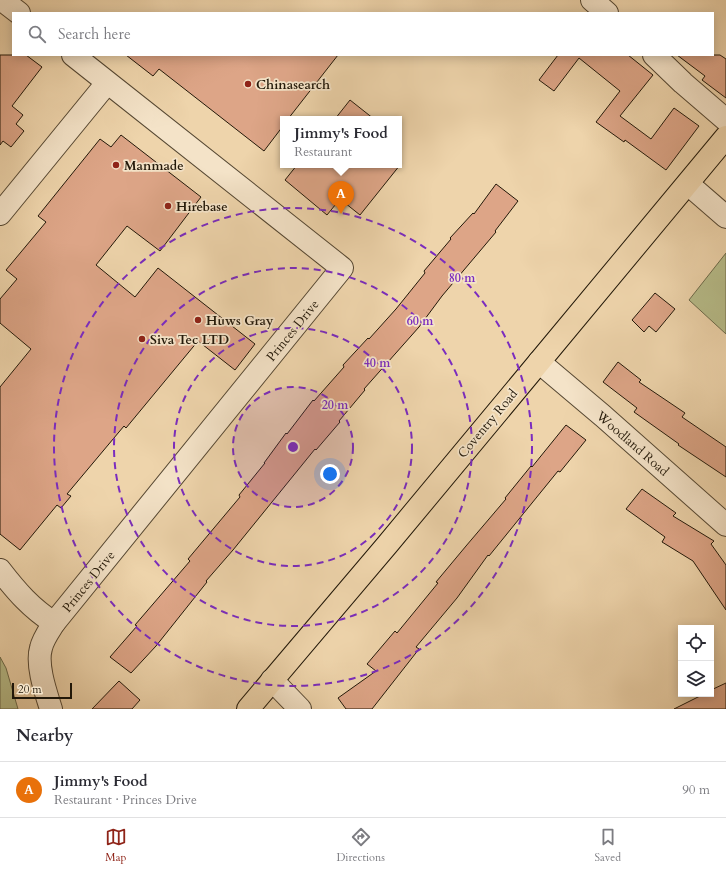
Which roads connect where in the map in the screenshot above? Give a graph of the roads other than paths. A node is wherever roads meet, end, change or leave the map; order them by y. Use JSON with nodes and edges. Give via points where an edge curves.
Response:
{"nodes":[{"id":1,"x":2,"y":0,"type":"edge"},
{"id":2,"x":592,"y":0,"type":"edge"},
{"id":3,"x":18,"y":12,"type":"edge"},
{"id":4,"x":606,"y":12,"type":"edge"},
{"id":5,"x":74,"y":56,"type":"edge"},
{"id":6,"x":655,"y":56,"type":"edge"},
{"id":7,"x":107,"y":83,"type":"junction"},
{"id":8,"x":726,"y":120,"type":"edge"},
{"id":9,"x":726,"y":137,"type":"edge"},
{"id":10,"x":688,"y":184,"type":"junction"},
{"id":11,"x":0,"y":214,"type":"edge"},
{"id":12,"x":726,"y":217,"type":"edge"},
{"id":13,"x":539,"y":362,"type":"junction"},
{"id":14,"x":726,"y":525,"type":"edge"},
{"id":15,"x":0,"y":570,"type":"edge"},
{"id":16,"x":54,"y":624,"type":"junction"},
{"id":17,"x":272,"y":680,"type":"junction"},
{"id":18,"x":51,"y":709,"type":"edge"},
{"id":19,"x":248,"y":709,"type":"edge"},
{"id":20,"x":300,"y":709,"type":"edge"}],
"edges":[{"from":1,"to":3,"type":"street"},
{"from":2,"to":4,"type":"street"},
{"from":5,"to":7,"type":"street","name":"Princes Drive"},
{"from":6,"to":8,"type":"street"},
{"from":7,"to":11,"type":"street"},
{"from":7,"to":16,"type":"street","name":"Princes Drive","via":[[342,268]]},
{"from":9,"to":10,"type":"main road","name":"Coventry Road"},
{"from":10,"to":12,"type":"street"},
{"from":10,"to":13,"type":"main road","name":"Coventry Road"},
{"from":13,"to":14,"type":"street","name":"Woodland Road","via":[[604,416]]},
{"from":13,"to":17,"type":"main road","name":"Coventry Road"},
{"from":15,"to":16,"type":"street","name":"Princes Drive","via":[[36,611]]},
{"from":16,"to":18,"type":"street","name":"Princes Drive","via":[[44,641],[40,658]]},
{"from":17,"to":19,"type":"main road","name":"Coventry Road"},
{"from":17,"to":20,"type":"street"}]}
